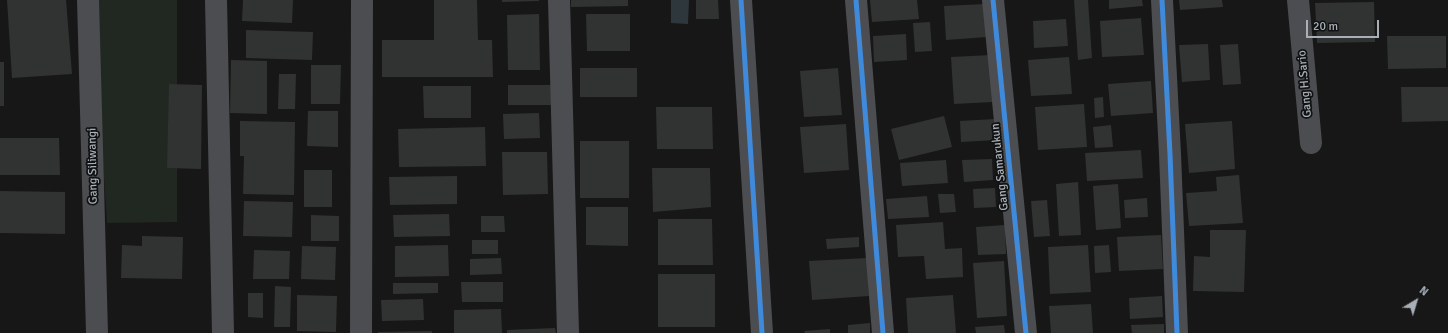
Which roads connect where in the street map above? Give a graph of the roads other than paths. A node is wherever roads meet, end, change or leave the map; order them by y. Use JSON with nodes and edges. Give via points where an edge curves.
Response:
{"nodes":[{"id":1,"x":88,"y":0,"type":"edge"},
{"id":2,"x":216,"y":0,"type":"edge"},
{"id":3,"x":362,"y":0,"type":"edge"},
{"id":4,"x":559,"y":0,"type":"edge"},
{"id":5,"x":741,"y":0,"type":"edge"},
{"id":6,"x":856,"y":0,"type":"edge"},
{"id":7,"x":993,"y":0,"type":"edge"},
{"id":8,"x":1162,"y":0,"type":"edge"},
{"id":9,"x":1298,"y":0,"type":"edge"},
{"id":10,"x":1311,"y":143,"type":"dead end"},
{"id":11,"x":97,"y":333,"type":"edge"},
{"id":12,"x":223,"y":333,"type":"edge"},
{"id":13,"x":361,"y":333,"type":"edge"},
{"id":14,"x":568,"y":333,"type":"edge"},
{"id":15,"x":762,"y":333,"type":"edge"},
{"id":16,"x":883,"y":333,"type":"edge"},
{"id":17,"x":1026,"y":333,"type":"edge"},
{"id":18,"x":1177,"y":333,"type":"edge"}],
"edges":[{"from":1,"to":11,"type":"street","name":"Gang Siliwangi"},
{"from":2,"to":12,"type":"street"},
{"from":3,"to":13,"type":"street"},
{"from":4,"to":14,"type":"street"},
{"from":5,"to":15,"type":"street"},
{"from":6,"to":16,"type":"street"},
{"from":7,"to":17,"type":"street","name":"Gang Samarukun"},
{"from":8,"to":18,"type":"street"},
{"from":9,"to":10,"type":"street","name":"Gang H.Sario"}]}
